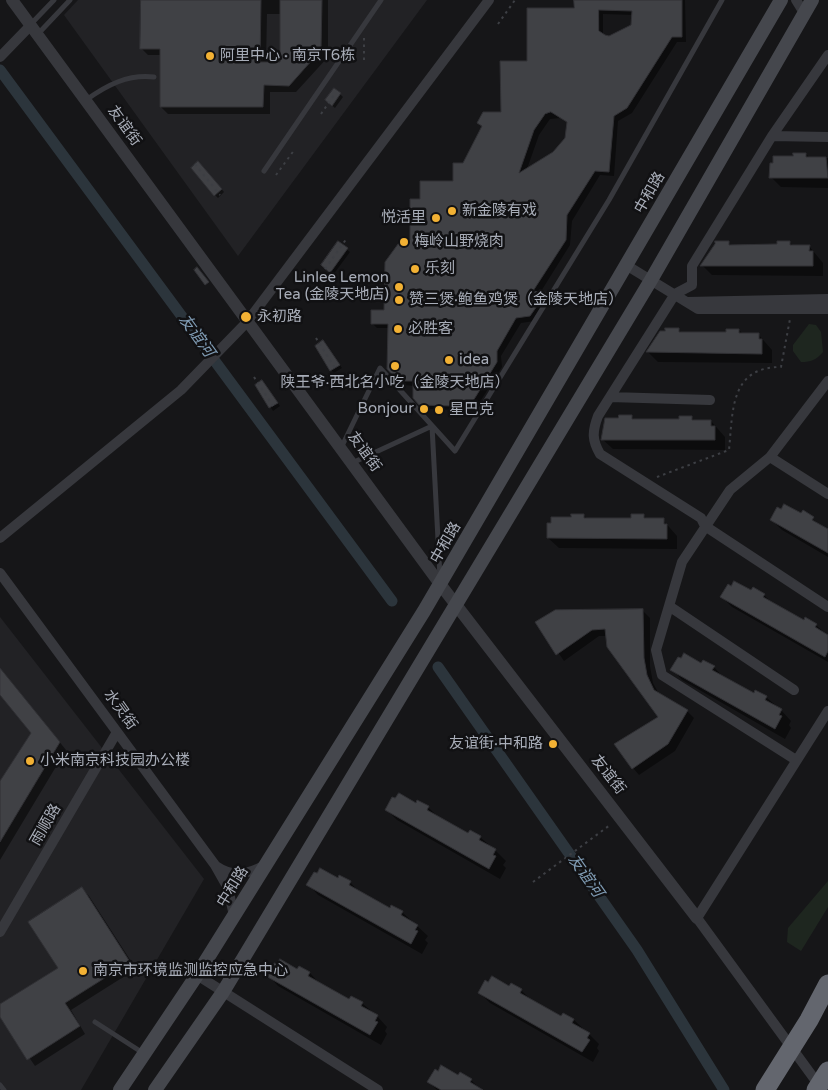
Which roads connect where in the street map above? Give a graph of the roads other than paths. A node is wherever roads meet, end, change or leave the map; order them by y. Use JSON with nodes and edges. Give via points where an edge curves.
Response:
{"nodes":[{"id":1,"x":12,"y":0,"type":"edge"},
{"id":2,"x":54,"y":0,"type":"edge"},
{"id":3,"x":70,"y":0,"type":"edge"},
{"id":4,"x":381,"y":0,"type":"edge"},
{"id":5,"x":489,"y":0,"type":"edge"},
{"id":6,"x":722,"y":0,"type":"edge"},
{"id":7,"x":781,"y":0,"type":"edge"},
{"id":8,"x":796,"y":0,"type":"edge"},
{"id":9,"x":812,"y":0,"type":"edge"},
{"id":10,"x":804,"y":14,"type":"junction"},
{"id":11,"x":33,"y":31,"type":"junction"},
{"id":12,"x":3,"y":54,"type":"edge"},
{"id":13,"x":828,"y":55,"type":"edge"},
{"id":14,"x":154,"y":77,"type":"dead end"},
{"id":15,"x":85,"y":101,"type":"junction"},
{"id":16,"x":772,"y":136,"type":"junction"},
{"id":17,"x":828,"y":137,"type":"edge"},
{"id":18,"x":264,"y":171,"type":"dead end"},
{"id":19,"x":626,"y":265,"type":"junction"},
{"id":20,"x":651,"y":280,"type":"junction"},
{"id":21,"x":675,"y":294,"type":"junction"},
{"id":22,"x":828,"y":299,"type":"edge"},
{"id":23,"x":688,"y":302,"type":"junction"},
{"id":24,"x":828,"y":309,"type":"edge"},
{"id":25,"x":247,"y":322,"type":"junction"},
{"id":26,"x":828,"y":382,"type":"edge"},
{"id":27,"x":610,"y":396,"type":"junction"},
{"id":28,"x":710,"y":400,"type":"dead end"},
{"id":29,"x":340,"y":448,"type":"junction"},
{"id":30,"x":770,"y":457,"type":"junction"},
{"id":31,"x":352,"y":464,"type":"junction"},
{"id":32,"x":828,"y":494,"type":"edge"},
{"id":33,"x":705,"y":526,"type":"junction"},
{"id":34,"x":0,"y":538,"type":"edge"},
{"id":35,"x":0,"y":573,"type":"edge"},
{"id":36,"x":440,"y":584,"type":"junction"},
{"id":37,"x":455,"y":603,"type":"junction"},
{"id":38,"x":669,"y":606,"type":"junction"},
{"id":39,"x":828,"y":607,"type":"edge"},
{"id":40,"x":794,"y":690,"type":"dead end"},
{"id":41,"x":828,"y":712,"type":"edge"},
{"id":42,"x":117,"y":732,"type":"junction"},
{"id":43,"x":796,"y":760,"type":"junction"},
{"id":44,"x":266,"y":864,"type":"junction"},
{"id":45,"x":215,"y":865,"type":"junction"},
{"id":46,"x":234,"y":916,"type":"junction"},
{"id":47,"x":698,"y":918,"type":"junction"},
{"id":48,"x":0,"y":932,"type":"edge"},
{"id":49,"x":197,"y":975,"type":"junction"},
{"id":50,"x":828,"y":984,"type":"edge"},
{"id":51,"x":223,"y":992,"type":"junction"},
{"id":52,"x":95,"y":1022,"type":"dead end"},
{"id":53,"x":144,"y":1054,"type":"junction"},
{"id":54,"x":828,"y":1070,"type":"edge"},
{"id":55,"x":0,"y":1085,"type":"edge"},
{"id":56,"x":4,"y":1090,"type":"edge"},
{"id":57,"x":120,"y":1090,"type":"edge"},
{"id":58,"x":155,"y":1090,"type":"edge"},
{"id":59,"x":378,"y":1090,"type":"edge"},
{"id":60,"x":765,"y":1090,"type":"edge"},
{"id":61,"x":816,"y":1090,"type":"edge"},
{"id":62,"x":822,"y":1090,"type":"edge"}],
"edges":[{"from":1,"to":11,"type":"street","name":"友谊街"},
{"from":2,"to":11,"type":"lane"},
{"from":3,"to":11,"type":"lane"},
{"from":4,"to":18,"type":"lane"},
{"from":5,"to":25,"type":"street"},
{"from":6,"to":29,"type":"lane","via":[[609,200],[455,452],[380,368]]},
{"from":7,"to":19,"type":"main road","name":"中和路"},
{"from":8,"to":10,"type":"street"},
{"from":9,"to":10,"type":"main road"},
{"from":10,"to":20,"type":"main road"},
{"from":11,"to":12,"type":"street"},
{"from":11,"to":15,"type":"street","name":"友谊街"},
{"from":13,"to":16,"type":"street"},
{"from":14,"to":15,"type":"lane","via":[[140,75],[123,80],[99,90]]},
{"from":15,"to":25,"type":"street","name":"友谊街"},
{"from":16,"to":17,"type":"street"},
{"from":16,"to":21,"type":"street","via":[[692,266],[692,285]]},
{"from":19,"to":20,"type":"street"},
{"from":19,"to":36,"type":"main road","name":"中和路"},
{"from":20,"to":21,"type":"street"},
{"from":20,"to":37,"type":"main road"},
{"from":21,"to":23,"type":"street"},
{"from":21,"to":27,"type":"street"},
{"from":22,"to":23,"type":"street"},
{"from":23,"to":24,"type":"street","via":[[698,309]]},
{"from":25,"to":29,"type":"street","name":"友谊街"},
{"from":25,"to":34,"type":"street","via":[[181,390]]},
{"from":26,"to":30,"type":"street"},
{"from":27,"to":28,"type":"street"},
{"from":27,"to":33,"type":"street","via":[[593,430],[600,454],[701,518]]},
{"from":29,"to":31,"type":"street","name":"友谊街"},
{"from":30,"to":32,"type":"street"},
{"from":30,"to":33,"type":"street","via":[[730,490]]},
{"from":31,"to":36,"type":"street","name":"友谊街"},
{"from":31,"to":36,"type":"lane","via":[[432,426]]},
{"from":33,"to":38,"type":"street","via":[[682,562]]},
{"from":33,"to":39,"type":"street"},
{"from":35,"to":42,"type":"street","name":"水灵街"},
{"from":36,"to":37,"type":"street","name":"友谊街"},
{"from":36,"to":44,"type":"main road","name":"中和路"},
{"from":37,"to":47,"type":"street","name":"友谊街"},
{"from":37,"to":51,"type":"main road"},
{"from":38,"to":40,"type":"street"},
{"from":38,"to":43,"type":"street","via":[[656,650],[662,675]]},
{"from":41,"to":43,"type":"street"},
{"from":42,"to":45,"type":"street","name":"水灵街"},
{"from":42,"to":48,"type":"street","name":"雨顺路"},
{"from":43,"to":47,"type":"street"},
{"from":44,"to":45,"type":"street","via":[[250,873],[235,874]]},
{"from":44,"to":46,"type":"main road","name":"中和路"},
{"from":45,"to":46,"type":"street","name":"水灵街","via":[[228,888]]},
{"from":46,"to":49,"type":"main road","name":"中和路"},
{"from":47,"to":62,"type":"street"},
{"from":49,"to":51,"type":"street"},
{"from":49,"to":53,"type":"main road","name":"中和路"},
{"from":50,"to":60,"type":"highway"},
{"from":51,"to":58,"type":"main road"},
{"from":51,"to":59,"type":"street"},
{"from":52,"to":53,"type":"lane"},
{"from":53,"to":57,"type":"main road","name":"中和路"},
{"from":54,"to":61,"type":"highway"},
{"from":55,"to":56,"type":"lane"}]}
